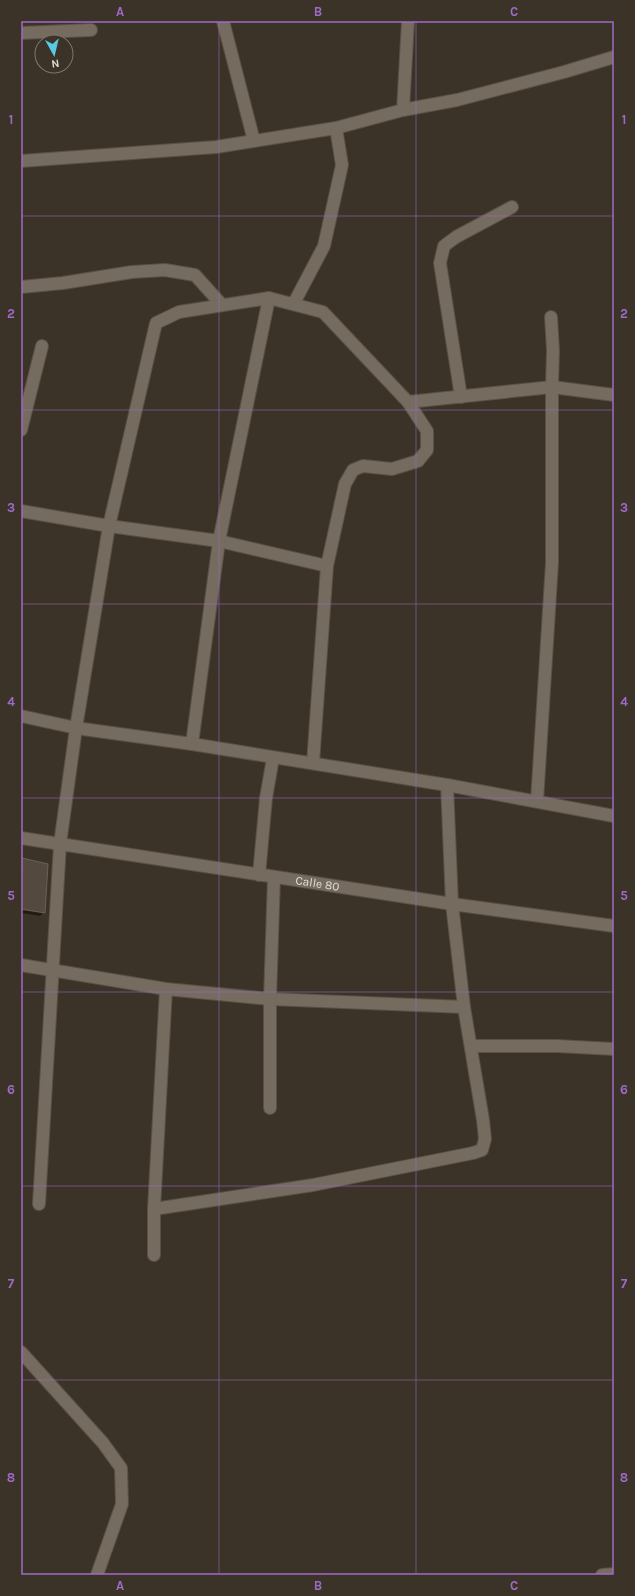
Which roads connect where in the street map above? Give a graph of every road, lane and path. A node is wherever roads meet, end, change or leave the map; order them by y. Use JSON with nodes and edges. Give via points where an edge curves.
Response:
{"nodes":[{"id":1,"x":223,"y":21,"type":"edge"},
{"id":2,"x":408,"y":21,"type":"edge"},
{"id":3,"x":91,"y":30,"type":"dead end"},
{"id":4,"x":21,"y":32,"type":"edge"},
{"id":5,"x":614,"y":57,"type":"edge"},
{"id":6,"x":403,"y":110,"type":"junction"},
{"id":7,"x":336,"y":128,"type":"junction"},
{"id":8,"x":254,"y":141,"type":"junction"},
{"id":9,"x":21,"y":161,"type":"edge"},
{"id":10,"x":512,"y":207,"type":"dead end"},
{"id":11,"x":21,"y":287,"type":"edge"},
{"id":12,"x":270,"y":298,"type":"junction"},
{"id":13,"x":294,"y":303,"type":"junction"},
{"id":14,"x":222,"y":305,"type":"junction"},
{"id":15,"x":551,"y":317,"type":"dead end"},
{"id":16,"x":42,"y":346,"type":"dead end"},
{"id":17,"x":552,"y":387,"type":"junction"},
{"id":18,"x":614,"y":395,"type":"edge"},
{"id":19,"x":461,"y":397,"type":"junction"},
{"id":20,"x":408,"y":402,"type":"junction"},
{"id":21,"x":21,"y":430,"type":"edge"},
{"id":22,"x":21,"y":511,"type":"edge"},
{"id":23,"x":109,"y":526,"type":"junction"},
{"id":24,"x":219,"y":540,"type":"junction"},
{"id":25,"x":327,"y":566,"type":"junction"},
{"id":26,"x":21,"y":716,"type":"edge"},
{"id":27,"x":76,"y":728,"type":"junction"},
{"id":28,"x":192,"y":744,"type":"junction"},
{"id":29,"x":273,"y":758,"type":"junction"},
{"id":30,"x":313,"y":764,"type":"junction"},
{"id":31,"x":447,"y":784,"type":"junction"},
{"id":32,"x":537,"y":801,"type":"junction"},
{"id":33,"x":614,"y":816,"type":"edge"},
{"id":34,"x":21,"y":838,"type":"edge"},
{"id":35,"x":60,"y":844,"type":"junction"},
{"id":36,"x":259,"y":875,"type":"junction"},
{"id":37,"x":274,"y":877,"type":"junction"},
{"id":38,"x":452,"y":904,"type":"junction"},
{"id":39,"x":614,"y":926,"type":"edge"},
{"id":40,"x":21,"y":965,"type":"edge"},
{"id":41,"x":52,"y":969,"type":"junction"},
{"id":42,"x":166,"y":989,"type":"junction"},
{"id":43,"x":270,"y":999,"type":"junction"},
{"id":44,"x":464,"y":1007,"type":"junction"},
{"id":45,"x":471,"y":1046,"type":"junction"},
{"id":46,"x":614,"y":1049,"type":"edge"},
{"id":47,"x":270,"y":1108,"type":"dead end"},
{"id":48,"x":39,"y":1204,"type":"dead end"},
{"id":49,"x":154,"y":1209,"type":"junction"},
{"id":50,"x":154,"y":1255,"type":"dead end"},
{"id":51,"x":21,"y":1352,"type":"edge"},
{"id":52,"x":614,"y":1574,"type":"edge"},
{"id":53,"x":97,"y":1575,"type":"edge"},
{"id":54,"x":602,"y":1575,"type":"edge"}],
"edges":[{"from":1,"to":8,"type":"street"},
{"from":2,"to":6,"type":"street"},
{"from":3,"to":4,"type":"street"},
{"from":5,"to":6,"type":"street","via":[[465,98]]},
{"from":6,"to":7,"type":"street"},
{"from":7,"to":8,"type":"street"},
{"from":7,"to":13,"type":"street","via":[[342,165],[324,246]]},
{"from":8,"to":9,"type":"street","via":[[216,147]]},
{"from":10,"to":19,"type":"street","via":[[444,246],[440,262]]},
{"from":11,"to":14,"type":"street","via":[[165,270],[195,275]]},
{"from":12,"to":13,"type":"street"},
{"from":12,"to":14,"type":"street"},
{"from":12,"to":24,"type":"street"},
{"from":13,"to":20,"type":"street","via":[[323,312]]},
{"from":14,"to":23,"type":"street","via":[[179,312],[156,323]]},
{"from":15,"to":17,"type":"street"},
{"from":16,"to":21,"type":"street"},
{"from":17,"to":18,"type":"street"},
{"from":17,"to":19,"type":"street"},
{"from":17,"to":32,"type":"street","via":[[552,564]]},
{"from":19,"to":20,"type":"street"},
{"from":20,"to":25,"type":"street","via":[[427,431],[426,450],[418,461],[392,469],[363,466],[353,470],[345,484]]},
{"from":22,"to":23,"type":"street"},
{"from":23,"to":24,"type":"street"},
{"from":23,"to":27,"type":"street"},
{"from":24,"to":25,"type":"street"},
{"from":24,"to":28,"type":"street"},
{"from":25,"to":30,"type":"street"},
{"from":26,"to":27,"type":"street"},
{"from":27,"to":28,"type":"street"},
{"from":27,"to":35,"type":"street"},
{"from":28,"to":29,"type":"street"},
{"from":29,"to":30,"type":"street"},
{"from":29,"to":36,"type":"street","via":[[266,798]]},
{"from":30,"to":31,"type":"street"},
{"from":31,"to":32,"type":"street"},
{"from":31,"to":38,"type":"street"},
{"from":32,"to":33,"type":"street"},
{"from":34,"to":35,"type":"street","name":"Calle 80"},
{"from":35,"to":36,"type":"street","name":"Calle 80"},
{"from":35,"to":41,"type":"street"},
{"from":36,"to":37,"type":"street","name":"Calle 80"},
{"from":37,"to":38,"type":"street","name":"Calle 80"},
{"from":37,"to":43,"type":"street"},
{"from":38,"to":39,"type":"street","name":"Calle 80"},
{"from":38,"to":44,"type":"street"},
{"from":40,"to":41,"type":"street"},
{"from":41,"to":42,"type":"street"},
{"from":41,"to":48,"type":"street"},
{"from":42,"to":43,"type":"street"},
{"from":42,"to":49,"type":"street"},
{"from":43,"to":44,"type":"street"},
{"from":43,"to":47,"type":"street"},
{"from":44,"to":45,"type":"street"},
{"from":45,"to":46,"type":"street"},
{"from":45,"to":49,"type":"street","via":[[485,1139],[482,1150],[313,1185]]},
{"from":49,"to":50,"type":"street"},
{"from":51,"to":53,"type":"street","via":[[103,1443],[121,1468],[122,1504]]},
{"from":52,"to":54,"type":"street"}]}
